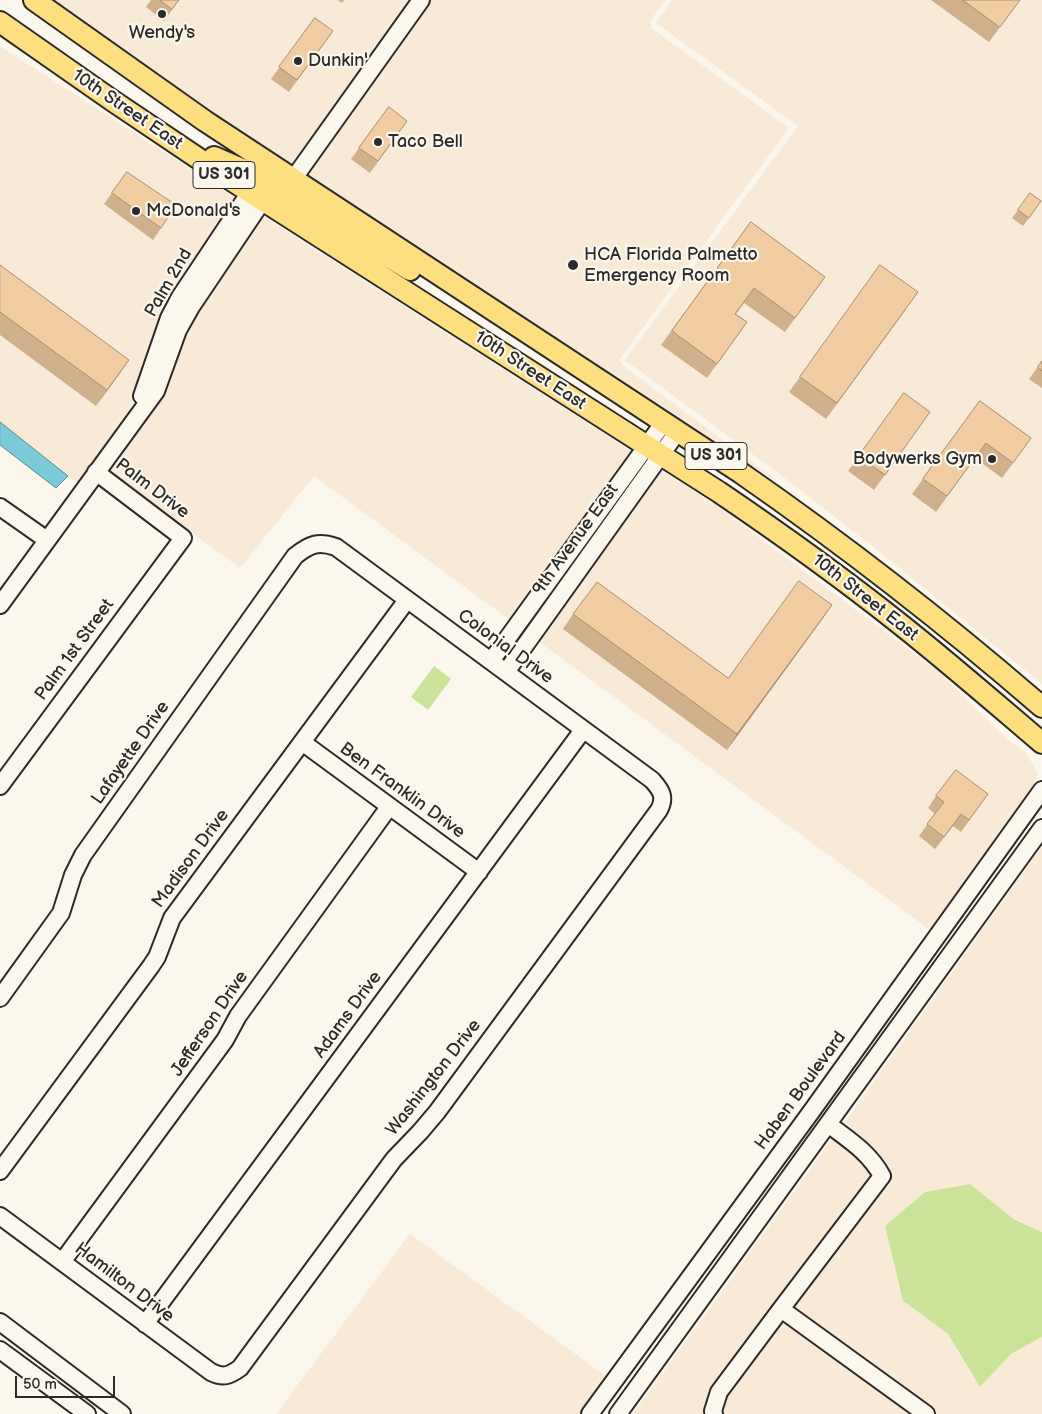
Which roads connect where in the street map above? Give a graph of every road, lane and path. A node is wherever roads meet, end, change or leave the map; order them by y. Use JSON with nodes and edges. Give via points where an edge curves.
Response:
{"nodes":[{"id":1,"x":34,"y":0,"type":"edge"},
{"id":2,"x":421,"y":0,"type":"edge"},
{"id":3,"x":0,"y":22,"type":"edge"},
{"id":4,"x":157,"y":132,"type":"junction"},
{"id":5,"x":294,"y":178,"type":"junction"},
{"id":6,"x":257,"y":196,"type":"junction"},
{"id":7,"x":508,"y":319,"type":"junction"},
{"id":8,"x":671,"y":427,"type":"junction"},
{"id":9,"x":654,"y":450,"type":"junction"},
{"id":10,"x":96,"y":472,"type":"junction"},
{"id":11,"x":0,"y":507,"type":"edge"},
{"id":12,"x":769,"y":526,"type":"junction"},
{"id":13,"x":183,"y":538,"type":"joint"},
{"id":14,"x":47,"y":540,"type":"junction"},
{"id":15,"x":314,"y":545,"type":"joint"},
{"id":16,"x":407,"y":600,"type":"junction"},
{"id":17,"x":918,"y":602,"type":"junction"},
{"id":18,"x":0,"y":605,"type":"edge"},
{"id":19,"x":491,"y":661,"type":"junction"},
{"id":20,"x":506,"y":672,"type":"junction"},
{"id":21,"x":1042,"y":707,"type":"edge"},
{"id":22,"x":583,"y":730,"type":"junction"},
{"id":23,"x":302,"y":742,"type":"junction"},
{"id":24,"x":1042,"y":743,"type":"edge"},
{"id":25,"x":0,"y":786,"type":"edge"},
{"id":26,"x":1042,"y":790,"type":"edge"},
{"id":27,"x":663,"y":796,"type":"joint"},
{"id":28,"x":389,"y":807,"type":"junction"},
{"id":29,"x":1042,"y":828,"type":"edge"},
{"id":30,"x":479,"y":872,"type":"junction"},
{"id":31,"x":0,"y":998,"type":"edge"},
{"id":32,"x":828,"y":1124,"type":"junction"},
{"id":33,"x":0,"y":1171,"type":"edge"},
{"id":34,"x":0,"y":1216,"type":"edge"},
{"id":35,"x":62,"y":1262,"type":"junction"},
{"id":36,"x":781,"y":1309,"type":"junction"},
{"id":37,"x":0,"y":1322,"type":"edge"},
{"id":38,"x":145,"y":1324,"type":"junction"},
{"id":39,"x":0,"y":1350,"type":"edge"},
{"id":40,"x":226,"y":1376,"type":"joint"},
{"id":41,"x":87,"y":1414,"type":"edge"},
{"id":42,"x":122,"y":1414,"type":"edge"},
{"id":43,"x":590,"y":1414,"type":"edge"},
{"id":44,"x":618,"y":1414,"type":"edge"},
{"id":45,"x":714,"y":1414,"type":"edge"},
{"id":46,"x":926,"y":1414,"type":"edge"}],
"edges":[{"from":1,"to":5,"type":"main road","name":"10th Street East","number":"US 301","via":[[205,121]]},
{"from":2,"to":5,"type":"street"},
{"from":3,"to":4,"type":"main road","name":"10th Street East","number":"US 301"},
{"from":4,"to":5,"type":"main road","via":[[256,176],[279,180]]},
{"from":4,"to":6,"type":"main road","name":"10th Street East","number":"US 301"},
{"from":5,"to":7,"type":"main road","name":"10th Street East","number":"US 301"},
{"from":6,"to":7,"type":"main road","via":[[277,193],[298,201],[431,284]]},
{"from":6,"to":9,"type":"main road","name":"10th Street East","number":"US 301"},
{"from":6,"to":10,"type":"street","name":"Palm 2nd","via":[[180,297],[169,318],[145,391],[128,430]]},
{"from":7,"to":8,"type":"main road","name":"10th Street East","number":"US 301"},
{"from":8,"to":9,"type":"street","name":"9th Avenue East"},
{"from":8,"to":17,"type":"main road","name":"10th Street East","number":"US 301","via":[[801,514]]},
{"from":9,"to":12,"type":"main road","name":"10th Street East","number":"US 301"},
{"from":9,"to":19,"type":"street","name":"9th Avenue East"},
{"from":9,"to":20,"type":"street","name":"9th Avenue East"},
{"from":10,"to":13,"type":"street","name":"Palm Drive"},
{"from":10,"to":14,"type":"street","name":"Palm 2nd"},
{"from":11,"to":14,"type":"street"},
{"from":12,"to":17,"type":"main road","via":[[799,532],[896,599]]},
{"from":12,"to":24,"type":"main road","name":"10th Street East","number":"US 301","via":[[900,624]]},
{"from":13,"to":25,"type":"street","name":"Palm 1st Street"},
{"from":14,"to":18,"type":"street","name":"Palm 2nd"},
{"from":15,"to":16,"type":"street","name":"Colonial Drive","via":[[324,543],[336,547]]},
{"from":15,"to":31,"type":"street","name":"Lafayette Drive","via":[[295,556],[83,855],[73,875],[62,913]]},
{"from":16,"to":19,"type":"street","name":"Colonial Drive"},
{"from":16,"to":23,"type":"street","name":"Madison Drive"},
{"from":17,"to":21,"type":"main road","name":"10th Street East","number":"US 301"},
{"from":19,"to":20,"type":"street","name":"Colonial Drive"},
{"from":20,"to":22,"type":"street","name":"Colonial Drive"},
{"from":22,"to":27,"type":"street","name":"Colonial Drive","via":[[652,780]]},
{"from":22,"to":30,"type":"street","name":"Adams Drive"},
{"from":23,"to":28,"type":"street","name":"Ben Franklin Drive"},
{"from":23,"to":33,"type":"street","name":"Madison Drive","via":[[172,918],[151,966]]},
{"from":26,"to":43,"type":"street","name":"Haben Boulevard"},
{"from":27,"to":40,"type":"street","name":"Washington Drive","via":[[659,810],[436,1112],[394,1159],[240,1368]]},
{"from":28,"to":30,"type":"street","name":"Ben Franklin Drive"},
{"from":28,"to":35,"type":"street","name":"Jefferson Drive","via":[[238,1016],[225,1040]]},
{"from":29,"to":32,"type":"street"},
{"from":30,"to":38,"type":"street","name":"Adams Drive"},
{"from":32,"to":36,"type":"street","via":[[875,1162],[882,1176]]},
{"from":32,"to":44,"type":"street"},
{"from":34,"to":35,"type":"street","name":"Hamilton Drive"},
{"from":35,"to":38,"type":"street","name":"Hamilton Drive"},
{"from":36,"to":45,"type":"street","via":[[718,1392]]},
{"from":36,"to":46,"type":"street"},
{"from":37,"to":42,"type":"street"},
{"from":38,"to":40,"type":"street","name":"Hamilton Drive","via":[[210,1372]]},
{"from":39,"to":41,"type":"street"}]}
